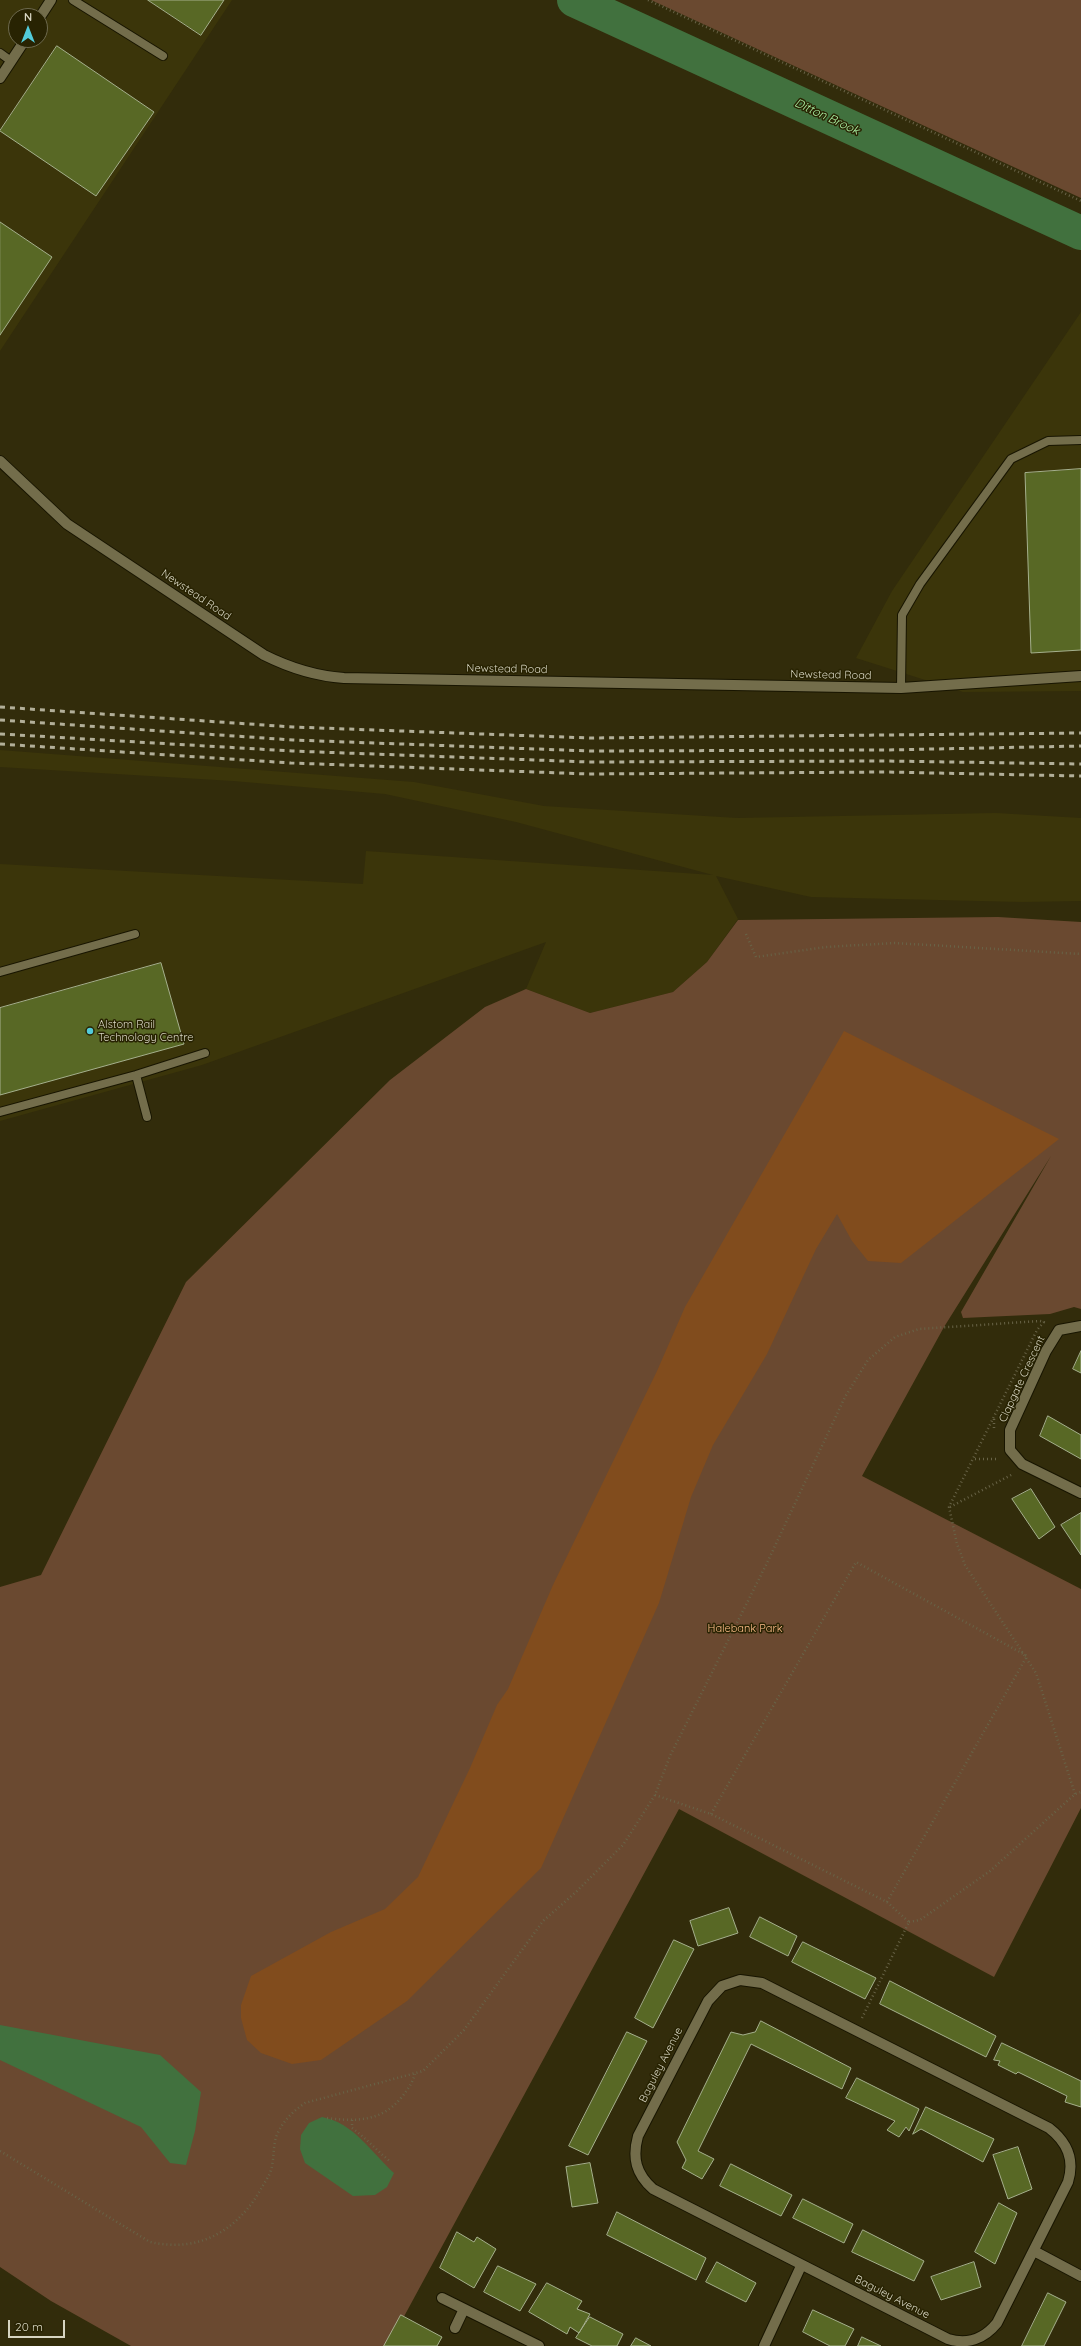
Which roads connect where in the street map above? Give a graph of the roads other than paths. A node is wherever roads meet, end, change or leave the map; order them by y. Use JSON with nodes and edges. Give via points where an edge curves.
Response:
{"nodes":[{"id":1,"x":73,"y":0,"type":"edge"},
{"id":2,"x":20,"y":48,"type":"edge"},
{"id":3,"x":0,"y":53,"type":"edge"},
{"id":4,"x":163,"y":56,"type":"dead end"},
{"id":5,"x":11,"y":61,"type":"junction"},
{"id":6,"x":0,"y":78,"type":"edge"},
{"id":7,"x":1081,"y":440,"type":"edge"},
{"id":8,"x":0,"y":461,"type":"edge"},
{"id":9,"x":1081,"y":676,"type":"edge"},
{"id":10,"x":901,"y":688,"type":"junction"},
{"id":11,"x":135,"y":934,"type":"dead end"},
{"id":12,"x":0,"y":972,"type":"edge"},
{"id":13,"x":205,"y":1053,"type":"dead end"},
{"id":14,"x":136,"y":1075,"type":"junction"},
{"id":15,"x":0,"y":1112,"type":"edge"},
{"id":16,"x":147,"y":1116,"type":"dead end"},
{"id":17,"x":1081,"y":1326,"type":"edge"},
{"id":18,"x":1081,"y":1493,"type":"edge"},
{"id":19,"x":1034,"y":2251,"type":"junction"},
{"id":20,"x":801,"y":2266,"type":"junction"},
{"id":21,"x":1081,"y":2276,"type":"edge"},
{"id":22,"x":442,"y":2298,"type":"dead end"},
{"id":23,"x":464,"y":2309,"type":"junction"},
{"id":24,"x":455,"y":2328,"type":"dead end"},
{"id":25,"x":539,"y":2346,"type":"edge"},
{"id":26,"x":764,"y":2346,"type":"edge"}],
"edges":[{"from":1,"to":4,"type":"lane"},
{"from":2,"to":5,"type":"street"},
{"from":3,"to":5,"type":"lane"},
{"from":5,"to":6,"type":"street"},
{"from":7,"to":10,"type":"lane","via":[[1048,441],[1011,459],[920,584],[902,615]]},
{"from":8,"to":10,"type":"street","name":"Newstead Road","via":[[67,524],[264,655],[310,673],[352,678]]},
{"from":9,"to":10,"type":"street","name":"Newstead Road"},
{"from":11,"to":12,"type":"lane"},
{"from":13,"to":14,"type":"lane"},
{"from":14,"to":15,"type":"lane"},
{"from":14,"to":16,"type":"lane"},
{"from":17,"to":18,"type":"street","name":"Clapgate Crescent","via":[[1059,1330],[1046,1351],[1010,1430],[1010,1450],[1022,1464]]},
{"from":19,"to":20,"type":"street","name":"Baguley Avenue","via":[[994,2326],[984,2336],[965,2342],[948,2339]]},
{"from":19,"to":20,"type":"street","name":"Baguley Avenue","via":[[1071,2172],[1071,2162],[1064,2142],[1049,2128],[762,1983],[740,1980],[722,1986],[708,2001],[638,2136],[634,2155],[639,2173],[652,2189]]},
{"from":19,"to":21,"type":"street"},
{"from":20,"to":26,"type":"street"},
{"from":22,"to":23,"type":"street"},
{"from":23,"to":24,"type":"street"},
{"from":23,"to":25,"type":"street"}]}
